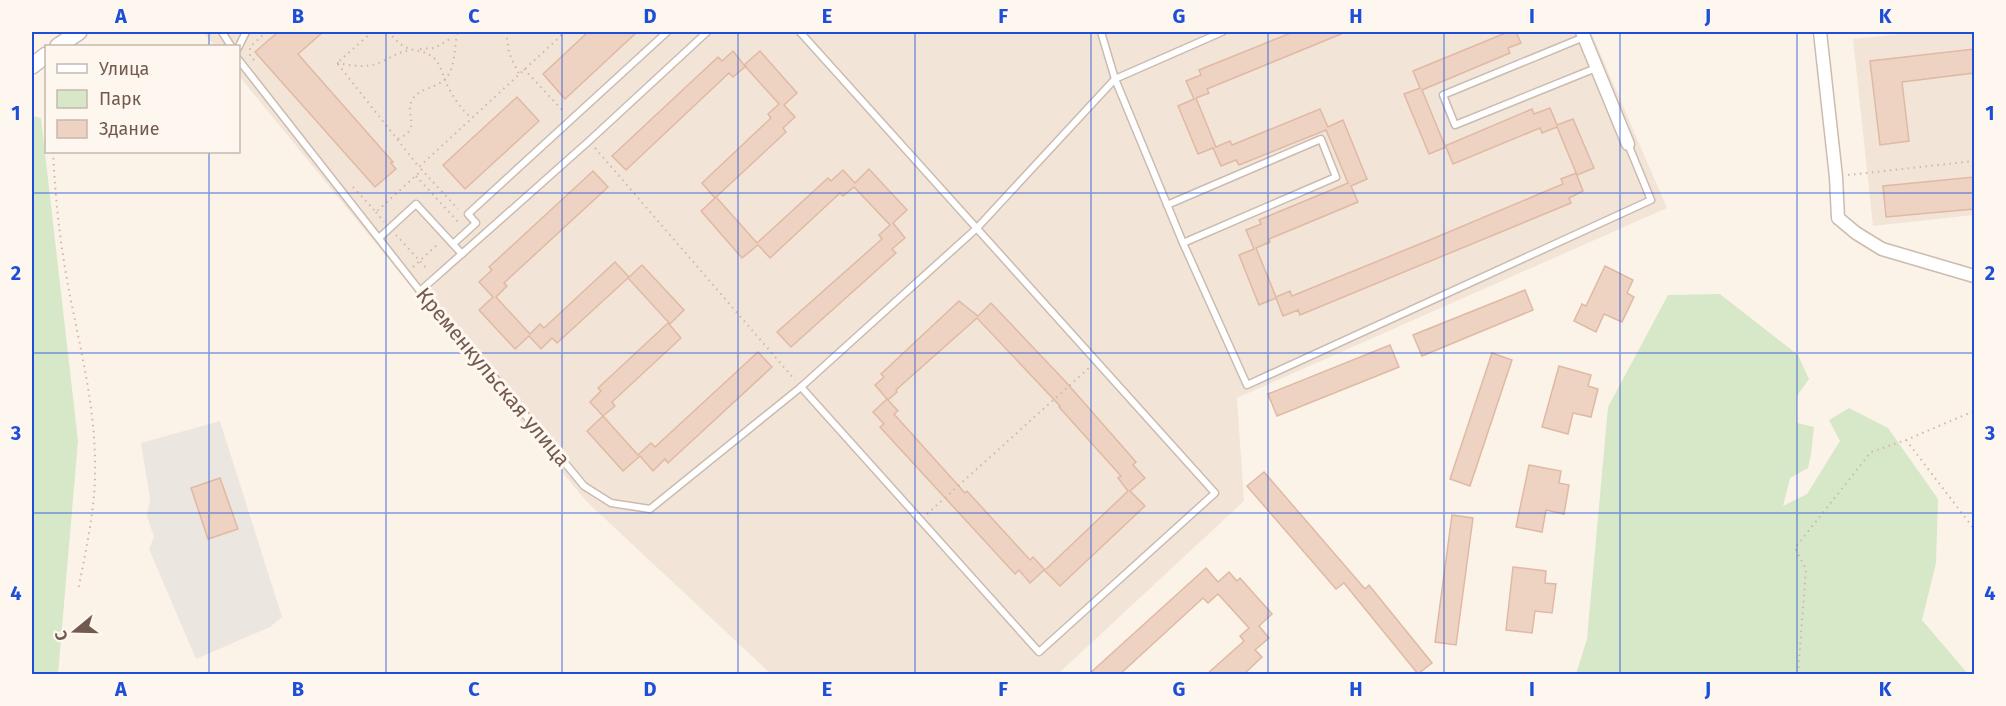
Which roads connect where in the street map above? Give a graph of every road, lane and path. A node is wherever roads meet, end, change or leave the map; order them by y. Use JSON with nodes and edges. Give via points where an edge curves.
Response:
{"nodes":[{"id":1,"x":79,"y":32,"type":"edge"},
{"id":2,"x":222,"y":32,"type":"edge"},
{"id":3,"x":266,"y":32,"type":"edge"},
{"id":4,"x":372,"y":32,"type":"edge"},
{"id":5,"x":388,"y":32,"type":"edge"},
{"id":6,"x":451,"y":32,"type":"edge"},
{"id":7,"x":458,"y":32,"type":"edge"},
{"id":8,"x":506,"y":32,"type":"edge"},
{"id":9,"x":565,"y":32,"type":"edge"},
{"id":10,"x":667,"y":32,"type":"edge"},
{"id":11,"x":707,"y":32,"type":"edge"},
{"id":12,"x":800,"y":32,"type":"edge"},
{"id":13,"x":1101,"y":32,"type":"edge"},
{"id":14,"x":1222,"y":32,"type":"edge"},
{"id":15,"x":1820,"y":32,"type":"edge"},
{"id":16,"x":1583,"y":34,"type":"edge"},
{"id":17,"x":454,"y":39,"type":"junction"},
{"id":18,"x":60,"y":45,"type":"edge"},
{"id":19,"x":230,"y":45,"type":"edge"},
{"id":20,"x":417,"y":49,"type":"junction"},
{"id":21,"x":45,"y":56,"type":"edge"},
{"id":22,"x":240,"y":61,"type":"edge"},
{"id":23,"x":338,"y":63,"type":"junction"},
{"id":24,"x":258,"y":65,"type":"dead end"},
{"id":25,"x":32,"y":66,"type":"edge"},
{"id":26,"x":1596,"y":68,"type":"junction"},
{"id":27,"x":524,"y":69,"type":"junction"},
{"id":28,"x":519,"y":74,"type":"junction"},
{"id":29,"x":1115,"y":79,"type":"junction"},
{"id":30,"x":444,"y":80,"type":"junction"},
{"id":31,"x":472,"y":118,"type":"junction"},
{"id":32,"x":571,"y":119,"type":"junction"},
{"id":33,"x":398,"y":139,"type":"junction"},
{"id":34,"x":589,"y":141,"type":"junction"},
{"id":35,"x":1628,"y":144,"type":"joint"},
{"id":36,"x":53,"y":153,"type":"edge"},
{"id":37,"x":1974,"y":161,"type":"edge"},
{"id":38,"x":421,"y":168,"type":"junction"},
{"id":39,"x":1836,"y":177,"type":"junction"},
{"id":40,"x":352,"y":186,"type":"dead end"},
{"id":41,"x":1167,"y":205,"type":"junction"},
{"id":42,"x":376,"y":212,"type":"junction"},
{"id":43,"x":468,"y":214,"type":"junction"},
{"id":44,"x":389,"y":228,"type":"junction"},
{"id":45,"x":977,"y":228,"type":"junction"},
{"id":46,"x":379,"y":238,"type":"junction"},
{"id":47,"x":1183,"y":243,"type":"junction"},
{"id":48,"x":453,"y":244,"type":"junction"},
{"id":49,"x":462,"y":254,"type":"junction"},
{"id":50,"x":1974,"y":276,"type":"edge"},
{"id":51,"x":435,"y":278,"type":"junction"},
{"id":52,"x":420,"y":291,"type":"junction"},
{"id":53,"x":1096,"y":361,"type":"junction"},
{"id":54,"x":801,"y":387,"type":"junction"},
{"id":55,"x":1974,"y":411,"type":"edge"},
{"id":56,"x":1906,"y":440,"type":"junction"},
{"id":57,"x":920,"y":520,"type":"junction"},
{"id":58,"x":1974,"y":529,"type":"edge"},
{"id":59,"x":78,"y":591,"type":"dead end"},
{"id":60,"x":1798,"y":675,"type":"edge"}],
"edges":[{"from":1,"to":18,"type":"street"},
{"from":2,"to":19,"type":"lane"},
{"from":3,"to":24,"type":"path","via":[[250,47],[250,56]]},
{"from":4,"to":23,"type":"path"},
{"from":5,"to":20,"type":"path","via":[[400,44]]},
{"from":6,"to":17,"type":"path"},
{"from":7,"to":17,"type":"path"},
{"from":8,"to":28,"type":"path","via":[[509,53]]},
{"from":9,"to":27,"type":"path"},
{"from":10,"to":32,"type":"lane"},
{"from":11,"to":34,"type":"lane"},
{"from":12,"to":45,"type":"lane"},
{"from":13,"to":29,"type":"lane"},
{"from":14,"to":29,"type":"lane"},
{"from":15,"to":39,"type":"street"},
{"from":16,"to":26,"type":"street"},
{"from":16,"to":26,"type":"lane","via":[[1443,95],[1455,125]]},
{"from":17,"to":20,"type":"path","via":[[435,48]]},
{"from":17,"to":30,"type":"path","via":[[452,68]]},
{"from":20,"to":23,"type":"path","via":[[402,51],[374,65]]},
{"from":20,"to":30,"type":"path","via":[[435,60]]},
{"from":21,"to":25,"type":"street"},
{"from":22,"to":46,"type":"lane","name":"Кременкульская улица"},
{"from":23,"to":33,"type":"path"},
{"from":26,"to":35,"type":"street"},
{"from":27,"to":28,"type":"path"},
{"from":27,"to":32,"type":"path"},
{"from":28,"to":31,"type":"path"},
{"from":29,"to":41,"type":"lane"},
{"from":29,"to":45,"type":"lane","name":"Кременкульская улица"},
{"from":30,"to":31,"type":"path"},
{"from":30,"to":33,"type":"path","via":[[414,96],[410,104],[413,121]]},
{"from":31,"to":38,"type":"path"},
{"from":32,"to":43,"type":"lane"},
{"from":33,"to":38,"type":"path"},
{"from":34,"to":49,"type":"lane"},
{"from":34,"to":54,"type":"path"},
{"from":35,"to":47,"type":"lane","via":[[1651,200],[1247,385]]},
{"from":36,"to":59,"type":"path","via":[[57,214],[94,446],[94,507]]},
{"from":37,"to":39,"type":"path"},
{"from":38,"to":42,"type":"path"},
{"from":38,"to":43,"type":"path","via":[[460,211]]},
{"from":39,"to":50,"type":"street","via":[[1838,218],[1856,233],[1882,249]]},
{"from":40,"to":42,"type":"path"},
{"from":41,"to":47,"type":"lane"},
{"from":41,"to":47,"type":"lane","via":[[1321,139],[1336,177]]},
{"from":42,"to":44,"type":"path"},
{"from":43,"to":48,"type":"lane","via":[[476,223]]},
{"from":44,"to":46,"type":"lane"},
{"from":44,"to":48,"type":"lane","via":[[416,204]]},
{"from":44,"to":51,"type":"path"},
{"from":45,"to":53,"type":"lane"},
{"from":45,"to":54,"type":"lane","name":"Кременкульская улица"},
{"from":46,"to":52,"type":"lane","name":"Кременкульская улица"},
{"from":48,"to":49,"type":"lane"},
{"from":49,"to":51,"type":"lane"},
{"from":51,"to":52,"type":"lane"},
{"from":52,"to":54,"type":"lane","name":"Кременкульская улица","via":[[584,486],[611,503],[650,509]]},
{"from":53,"to":57,"type":"path"},
{"from":53,"to":57,"type":"lane","via":[[1215,493],[1039,652]]},
{"from":54,"to":57,"type":"lane"},
{"from":55,"to":56,"type":"path"},
{"from":56,"to":58,"type":"path"},
{"from":56,"to":60,"type":"path","via":[[1871,452],[1795,548],[1806,569]]}]}
